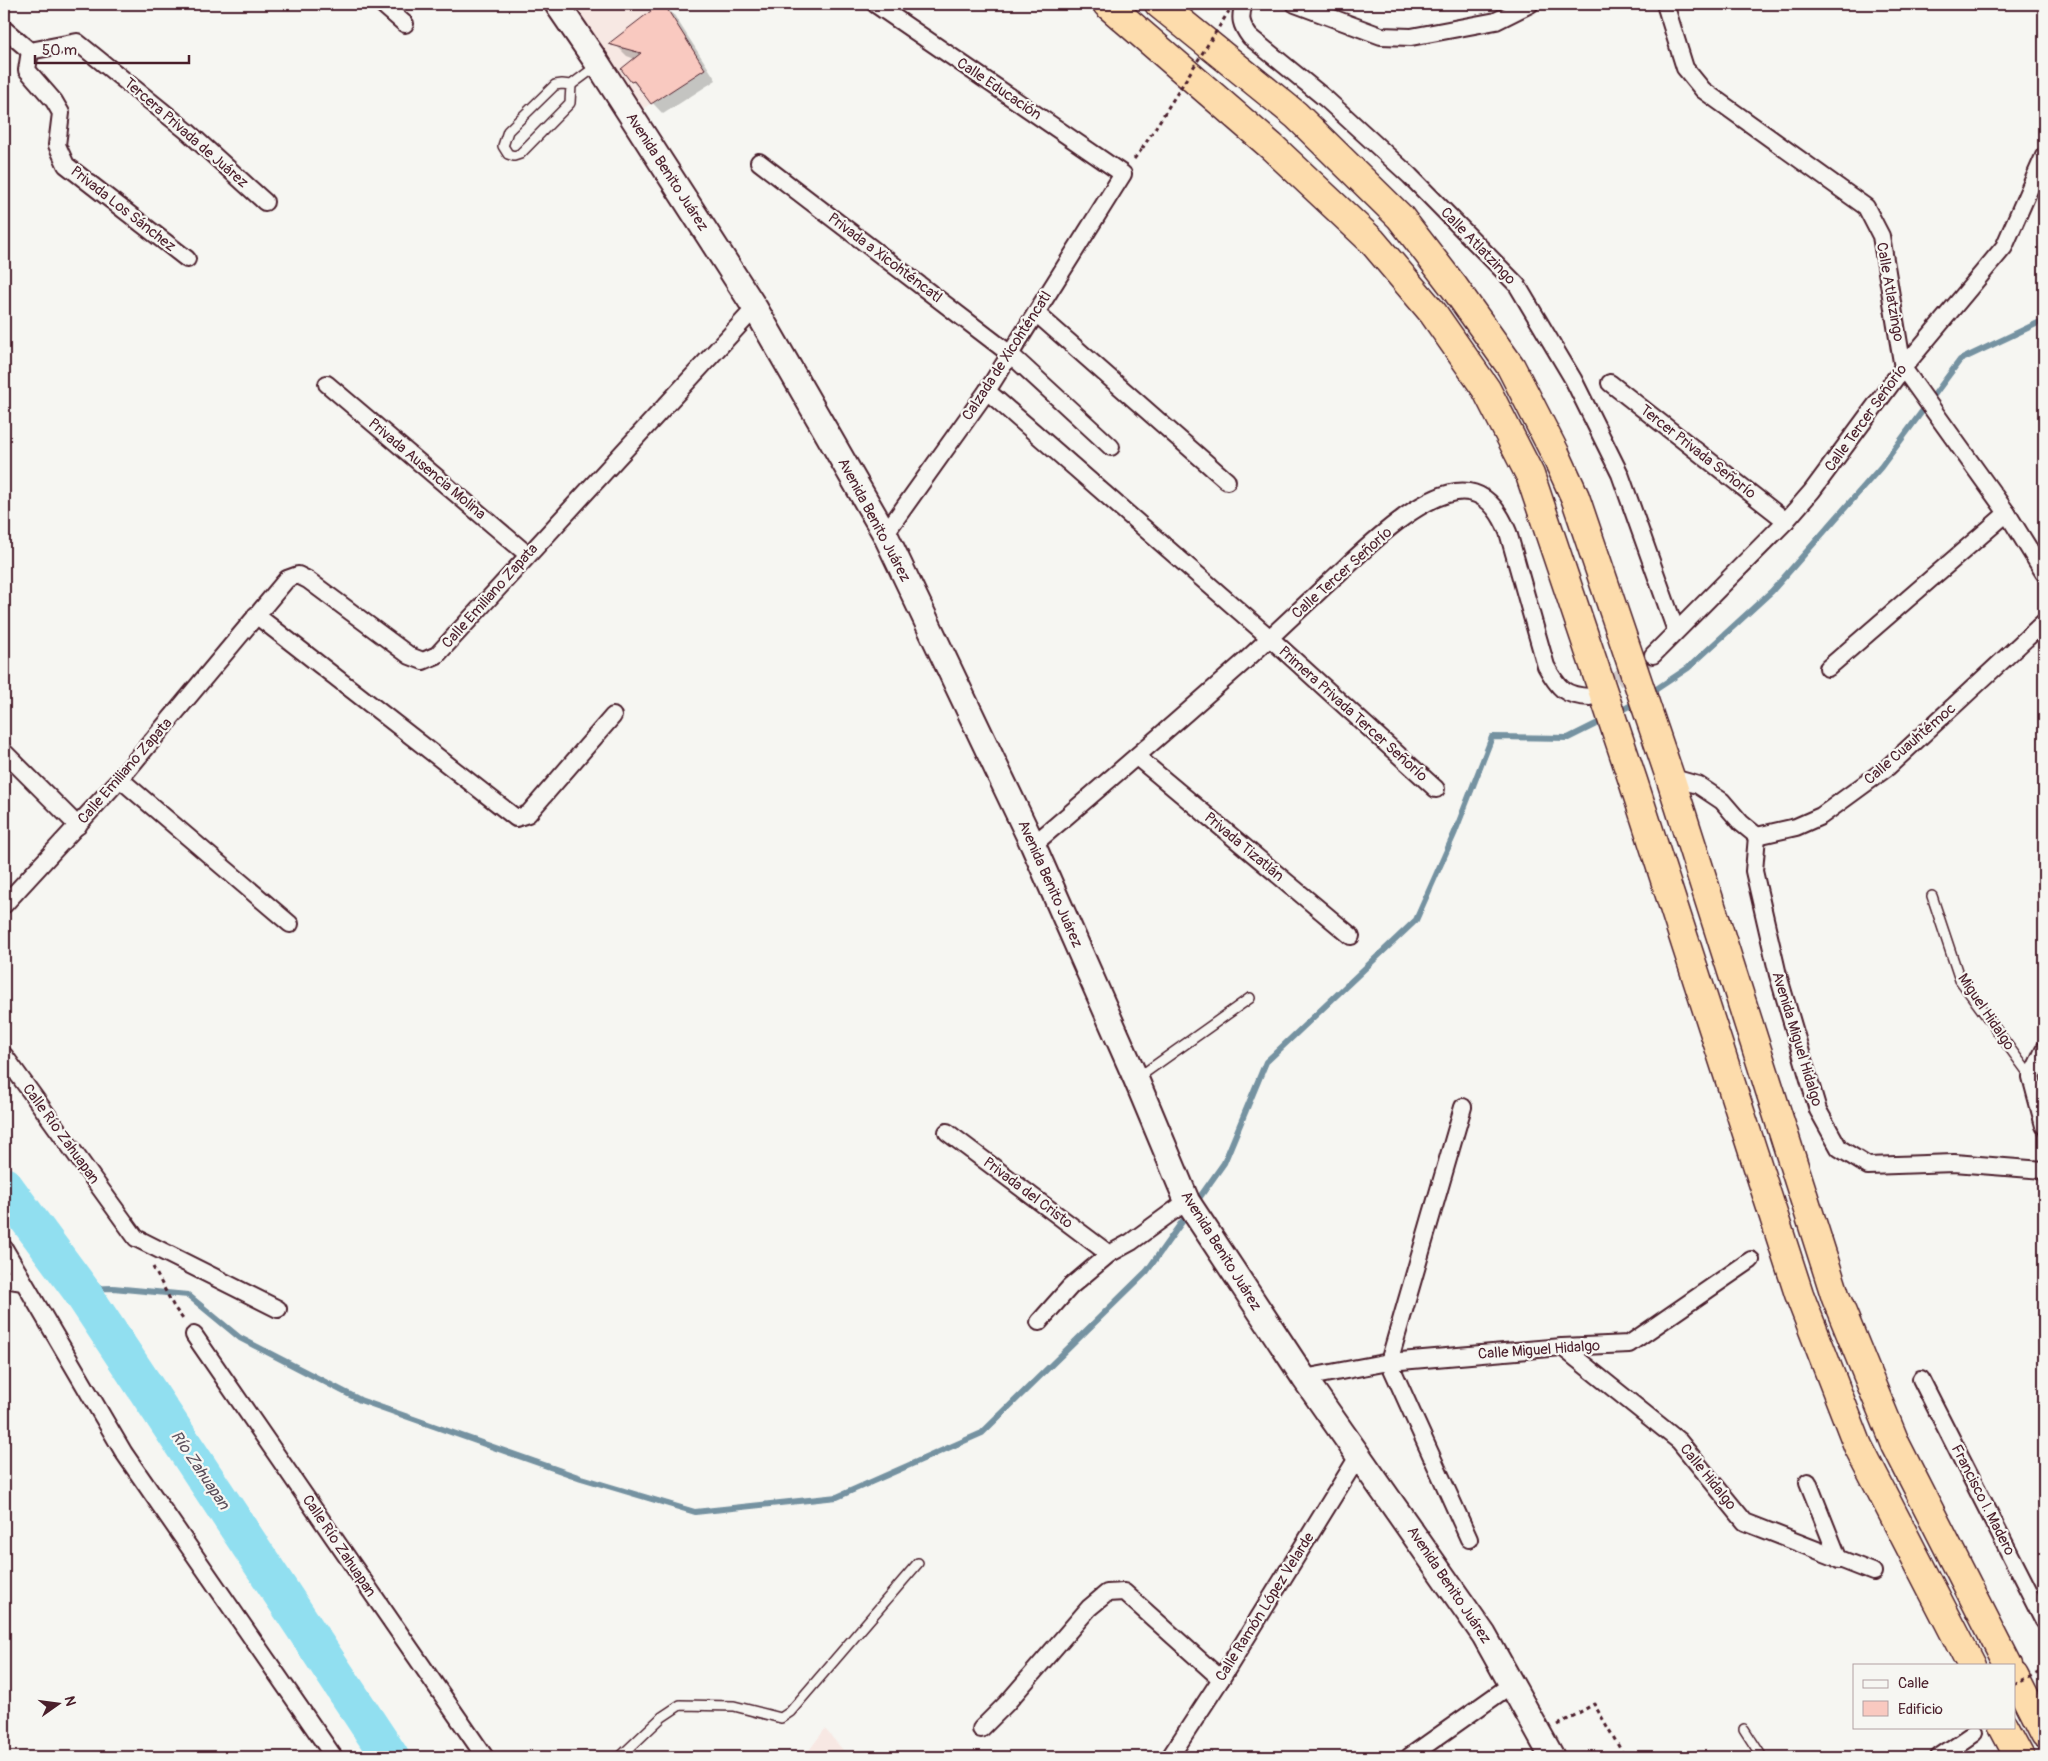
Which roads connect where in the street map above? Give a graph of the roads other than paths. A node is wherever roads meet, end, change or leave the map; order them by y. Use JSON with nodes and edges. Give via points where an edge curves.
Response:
{"nodes":[{"id":1,"x":382,"y":4,"type":"edge"},
{"id":2,"x":557,"y":4,"type":"edge"},
{"id":3,"x":875,"y":4,"type":"edge"},
{"id":4,"x":1107,"y":4,"type":"edge"},
{"id":5,"x":1159,"y":4,"type":"edge"},
{"id":6,"x":1244,"y":4,"type":"edge"},
{"id":7,"x":1295,"y":4,"type":"edge"},
{"id":8,"x":1530,"y":4,"type":"edge"},
{"id":9,"x":1665,"y":4,"type":"edge"},
{"id":10,"x":405,"y":24,"type":"dead end"},
{"id":11,"x":4,"y":29,"type":"edge"},
{"id":12,"x":30,"y":51,"type":"junction"},
{"id":13,"x":598,"y":64,"type":"junction"},
{"id":14,"x":572,"y":86,"type":"junction"},
{"id":15,"x":2044,"y":156,"type":"edge"},
{"id":16,"x":760,"y":162,"type":"dead end"},
{"id":17,"x":1123,"y":174,"type":"joint"},
{"id":18,"x":265,"y":202,"type":"dead end"},
{"id":19,"x":187,"y":258,"type":"dead end"},
{"id":20,"x":755,"y":308,"type":"junction"},
{"id":21,"x":1036,"y":314,"type":"junction"},
{"id":22,"x":1010,"y":354,"type":"junction"},
{"id":23,"x":1903,"y":368,"type":"junction"},
{"id":24,"x":1610,"y":383,"type":"dead end"},
{"id":25,"x":327,"y":384,"type":"dead end"},
{"id":26,"x":987,"y":391,"type":"junction"},
{"id":27,"x":1111,"y":447,"type":"dead end"},
{"id":28,"x":1227,"y":481,"type":"dead end"},
{"id":29,"x":2007,"y":513,"type":"junction"},
{"id":30,"x":1786,"y":521,"type":"junction"},
{"id":31,"x":884,"y":534,"type":"junction"},
{"id":32,"x":528,"y":554,"type":"junction"},
{"id":33,"x":2042,"y":564,"type":"edge"},
{"id":34,"x":256,"y":615,"type":"junction"},
{"id":35,"x":2044,"y":622,"type":"edge"},
{"id":36,"x":1676,"y":632,"type":"junction"},
{"id":37,"x":1270,"y":638,"type":"junction"},
{"id":38,"x":1653,"y":655,"type":"tunnel mouth"},
{"id":39,"x":1828,"y":668,"type":"dead end"},
{"id":40,"x":1590,"y":697,"type":"tunnel mouth"},
{"id":41,"x":613,"y":716,"type":"dead end"},
{"id":42,"x":4,"y":752,"type":"edge"},
{"id":43,"x":1137,"y":757,"type":"junction"},
{"id":44,"x":1670,"y":777,"type":"junction"},
{"id":45,"x":120,"y":779,"type":"junction"},
{"id":46,"x":1436,"y":789,"type":"dead end"},
{"id":47,"x":78,"y":826,"type":"junction"},
{"id":48,"x":1757,"y":836,"type":"junction"},
{"id":49,"x":1034,"y":845,"type":"junction"},
{"id":50,"x":1932,"y":896,"type":"dead end"},
{"id":51,"x":4,"y":905,"type":"edge"},
{"id":52,"x":290,"y":924,"type":"dead end"},
{"id":53,"x":1351,"y":936,"type":"dead end"},
{"id":54,"x":1250,"y":998,"type":"dead end"},
{"id":55,"x":2044,"y":1050,"type":"edge"},
{"id":56,"x":4,"y":1055,"type":"edge"},
{"id":57,"x":2031,"y":1077,"type":"junction"},
{"id":58,"x":1136,"y":1079,"type":"junction"},
{"id":59,"x":1463,"y":1108,"type":"dead end"},
{"id":60,"x":2044,"y":1126,"type":"edge"},
{"id":61,"x":947,"y":1132,"type":"dead end"},
{"id":62,"x":2044,"y":1170,"type":"edge"},
{"id":63,"x":1186,"y":1201,"type":"junction"},
{"id":64,"x":4,"y":1248,"type":"edge"},
{"id":65,"x":1108,"y":1254,"type":"junction"},
{"id":66,"x":1751,"y":1260,"type":"dead end"},
{"id":67,"x":4,"y":1279,"type":"edge"},
{"id":68,"x":23,"y":1282,"type":"junction"},
{"id":69,"x":278,"y":1309,"type":"dead end"},
{"id":70,"x":1039,"y":1322,"type":"dead end"},
{"id":71,"x":194,"y":1335,"type":"dead end"},
{"id":72,"x":1562,"y":1347,"type":"junction"},
{"id":73,"x":1389,"y":1362,"type":"junction"},
{"id":74,"x":1304,"y":1378,"type":"junction"},
{"id":75,"x":1921,"y":1378,"type":"dead end"},
{"id":76,"x":1359,"y":1455,"type":"junction"},
{"id":77,"x":1808,"y":1482,"type":"dead end"},
{"id":78,"x":1469,"y":1539,"type":"dead end"},
{"id":79,"x":1839,"y":1560,"type":"junction"},
{"id":80,"x":918,"y":1563,"type":"dead end"},
{"id":81,"x":1873,"y":1572,"type":"dead end"},
{"id":82,"x":2044,"y":1621,"type":"edge"},
{"id":83,"x":1970,"y":1664,"type":"edge"},
{"id":84,"x":2007,"y":1664,"type":"edge"},
{"id":85,"x":1221,"y":1679,"type":"junction"},
{"id":86,"x":2016,"y":1680,"type":"edge"},
{"id":87,"x":1512,"y":1684,"type":"junction"},
{"id":88,"x":982,"y":1728,"type":"dead end"},
{"id":89,"x":2004,"y":1728,"type":"edge"},
{"id":90,"x":1744,"y":1729,"type":"dead end"},
{"id":91,"x":1974,"y":1733,"type":"dead end"},
{"id":92,"x":2044,"y":1735,"type":"edge"},
{"id":93,"x":334,"y":1757,"type":"edge"},
{"id":94,"x":484,"y":1757,"type":"edge"},
{"id":95,"x":620,"y":1757,"type":"edge"},
{"id":96,"x":1170,"y":1757,"type":"edge"},
{"id":97,"x":1409,"y":1757,"type":"edge"},
{"id":98,"x":1552,"y":1757,"type":"edge"},
{"id":99,"x":1762,"y":1757,"type":"edge"},
{"id":100,"x":1939,"y":1757,"type":"edge"},
{"id":101,"x":2019,"y":1757,"type":"edge"}],
"edges":[{"from":1,"to":10,"type":"street"},
{"from":2,"to":13,"type":"main road","name":"Avenida Benito Juárez"},
{"from":3,"to":17,"type":"street","name":"Calle Educación"},
{"from":4,"to":83,"type":"highway","via":[[1271,146],[1372,241],[1432,313],[1486,389],[1530,474],[1633,781],[1798,1294],[1858,1446]]},
{"from":5,"to":44,"type":"highway","via":[[1296,115],[1400,217],[1511,367],[1575,496]]},
{"from":6,"to":36,"type":"street","name":"Calle Atlatzingo","via":[[1240,15],[1242,27],[1250,37],[1326,99],[1410,176],[1517,285],[1573,379],[1620,474]]},
{"from":7,"to":8,"type":"street","via":[[1381,36],[1411,37],[1496,21]]},
{"from":9,"to":23,"type":"street","name":"Calle Atlatzingo","via":[[1686,68],[1702,90],[1866,207],[1881,236]]},
{"from":11,"to":12,"type":"street"},
{"from":12,"to":18,"type":"street","name":"Tercera Privada de Juárez","via":[[77,42],[187,131]]},
{"from":12,"to":19,"type":"street","name":"Privada Los Sánchez","via":[[27,70],[61,113],[57,145],[66,165]]},
{"from":13,"to":14,"type":"lane"},
{"from":13,"to":20,"type":"main road","name":"Avenida Benito Juárez"},
{"from":14,"to":14,"type":"lane","via":[[555,85],[508,132],[503,146],[508,154],[520,154],[570,103]]},
{"from":15,"to":23,"type":"street","name":"Calle Tercer Señorío","via":[[2004,247]]},
{"from":16,"to":22,"type":"street","name":"Privada a Xicohténcatl"},
{"from":17,"to":21,"type":"street","name":"Calzada de Xicohténcatl"},
{"from":20,"to":31,"type":"main road","name":"Avenida Benito Juárez"},
{"from":20,"to":32,"type":"street","name":"Calle Emiliano Zapata"},
{"from":21,"to":22,"type":"street","name":"Calzada de Xicohténcatl"},
{"from":21,"to":28,"type":"street"},
{"from":22,"to":26,"type":"street","name":"Calzada de Xicohténcatl"},
{"from":22,"to":27,"type":"street","name":"Privada a Xicohténcatl"},
{"from":23,"to":29,"type":"street","name":"Calle Atlatzingo"},
{"from":23,"to":30,"type":"street","name":"Calle Tercer Señorío"},
{"from":24,"to":30,"type":"street","name":"Tercer Privada Señorío"},
{"from":25,"to":32,"type":"street","name":"Privada Ausencia Molina"},
{"from":26,"to":31,"type":"street","name":"Calzada de Xicohténcatl"},
{"from":26,"to":37,"type":"street","name":"Primera Privada Tercer Señorío"},
{"from":29,"to":33,"type":"street","name":"Calle Atlatzingo"},
{"from":29,"to":39,"type":"street"},
{"from":30,"to":36,"type":"street","name":"Calle Tercer Señorío"},
{"from":31,"to":49,"type":"main road","name":"Avenida Benito Juárez"},
{"from":32,"to":34,"type":"street","name":"Calle Emiliano Zapata","via":[[436,655],[423,661],[410,656],[298,575],[287,579]]},
{"from":34,"to":41,"type":"street","via":[[516,818],[528,814]]},
{"from":34,"to":45,"type":"street","name":"Calle Emiliano Zapata"},
{"from":35,"to":48,"type":"street","name":"Calle Cuauhtémoc","via":[[1888,767],[1820,816],[1796,827]]},
{"from":36,"to":38,"type":"street","name":"Calle Tercer Señorío"},
{"from":37,"to":40,"type":"street","name":"Calle Tercer Señorío","via":[[1362,552],[1413,510],[1456,492],[1474,494],[1488,500],[1501,515],[1546,666],[1555,682],[1565,692]]},
{"from":37,"to":43,"type":"street","name":"Calle Tercer Señorío"},
{"from":37,"to":46,"type":"street","name":"Primera Privada Tercer Señorío"},
{"from":42,"to":47,"type":"street"},
{"from":43,"to":49,"type":"street","name":"Calle Tercer Señorío"},
{"from":43,"to":53,"type":"street","name":"Privada Tizatlán"},
{"from":44,"to":48,"type":"street","via":[[1698,786],[1722,801]]},
{"from":44,"to":84,"type":"highway","via":[[1836,1298],[1896,1445]]},
{"from":45,"to":47,"type":"street","name":"Calle Emiliano Zapata"},
{"from":45,"to":52,"type":"street"},
{"from":47,"to":51,"type":"street","name":"Calle Emiliano Zapata"},
{"from":48,"to":62,"type":"street","name":"Avenida Miguel Hidalgo","via":[[1754,871],[1778,974],[1818,1110],[1838,1148],[1868,1166],[1954,1163]]},
{"from":49,"to":58,"type":"main road","name":"Avenida Benito Juárez"},
{"from":50,"to":57,"type":"lane","name":"Miguel Hidalgo","via":[[1960,980]]},
{"from":54,"to":58,"type":"lane"},
{"from":55,"to":57,"type":"street"},
{"from":56,"to":69,"type":"street","name":"Calle Río Zahuapan","via":[[136,1238]]},
{"from":57,"to":60,"type":"street","name":"Miguel Hidalgo"},
{"from":58,"to":63,"type":"main road","name":"Avenida Benito Juárez"},
{"from":59,"to":73,"type":"street"},
{"from":61,"to":65,"type":"street","name":"Privada del Cristo"},
{"from":63,"to":65,"type":"street","via":[[1132,1242]]},
{"from":63,"to":74,"type":"main road","name":"Avenida Benito Juárez"},
{"from":64,"to":68,"type":"street"},
{"from":65,"to":70,"type":"street","via":[[1070,1286]]},
{"from":66,"to":72,"type":"street","name":"Calle Miguel Hidalgo","via":[[1629,1344]]},
{"from":67,"to":68,"type":"street"},
{"from":68,"to":93,"type":"street","via":[[124,1453]]},
{"from":71,"to":94,"type":"street","name":"Calle Río Zahuapan"},
{"from":72,"to":73,"type":"street","name":"Calle Miguel Hidalgo"},
{"from":72,"to":79,"type":"street","name":"Calle Hidalgo","via":[[1679,1441],[1745,1522]]},
{"from":73,"to":74,"type":"street","name":"Calle Miguel Hidalgo"},
{"from":73,"to":78,"type":"street"},
{"from":74,"to":76,"type":"main road","name":"Avenida Benito Juárez"},
{"from":75,"to":82,"type":"street","name":"Francisco I. Madero"},
{"from":76,"to":85,"type":"street","name":"Calle Ramón López Velarde"},
{"from":76,"to":87,"type":"main road","name":"Avenida Benito Juárez","via":[[1484,1635]]},
{"from":77,"to":79,"type":"street"},
{"from":79,"to":81,"type":"street","name":"Calle Hidalgo"},
{"from":80,"to":95,"type":"lane","via":[[790,1712],[781,1718],[734,1706],[680,1705],[662,1717]]},
{"from":85,"to":88,"type":"street","via":[[1124,1592],[1107,1593],[1089,1608]]},
{"from":85,"to":96,"type":"street","name":"Calle Ramón López Velarde"},
{"from":86,"to":92,"type":"highway"},
{"from":87,"to":97,"type":"street"},
{"from":87,"to":98,"type":"main road","name":"Avenida Benito Juárez"},
{"from":89,"to":101,"type":"highway"},
{"from":90,"to":99,"type":"lane"},
{"from":91,"to":100,"type":"street"}]}
